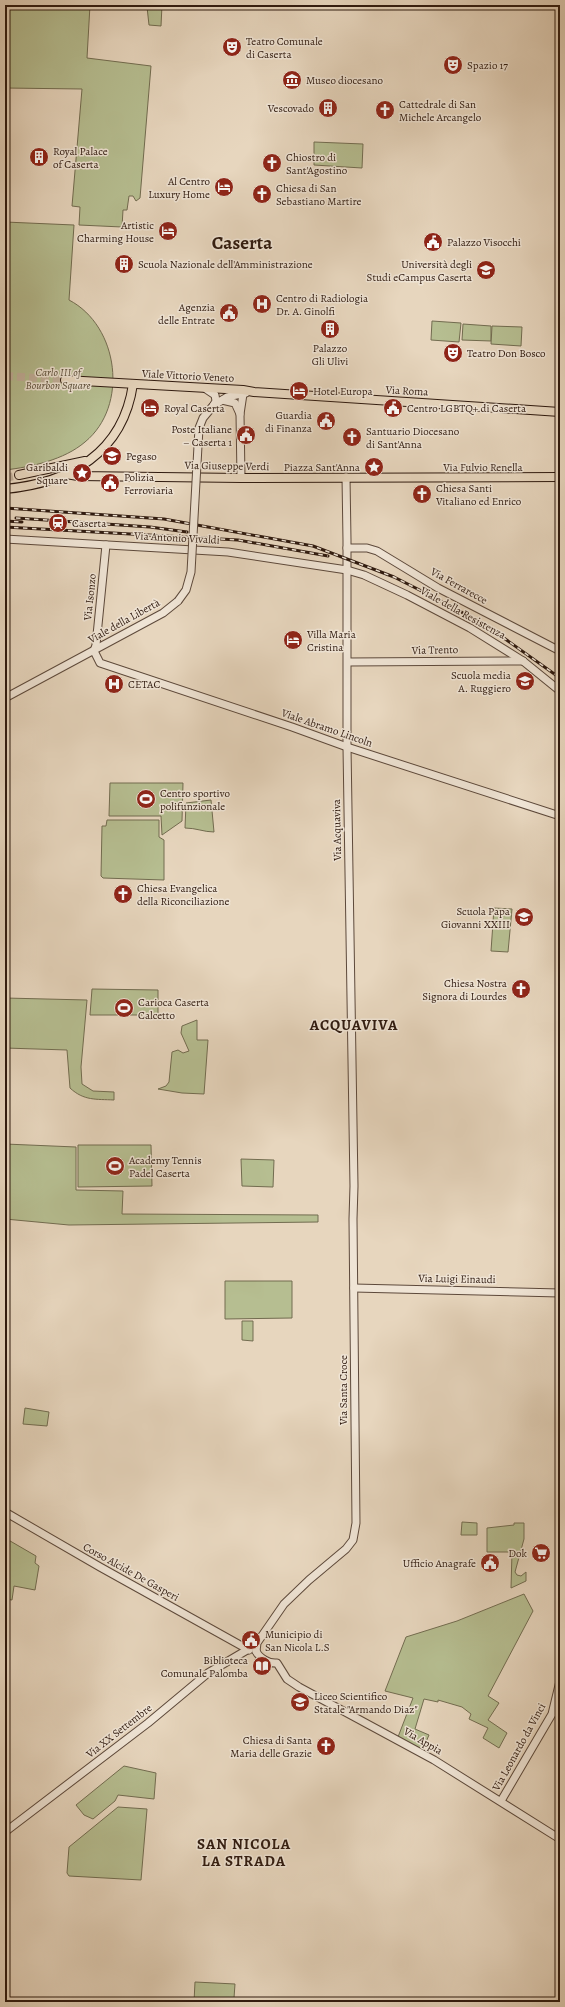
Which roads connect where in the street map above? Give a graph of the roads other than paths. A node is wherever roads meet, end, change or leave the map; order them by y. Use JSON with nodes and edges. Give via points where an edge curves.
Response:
{"nodes":[{"id":1,"x":65,"y":380,"type":"tunnel mouth"},
{"id":2,"x":133,"y":384,"type":"junction"},
{"id":3,"x":210,"y":390,"type":"junction"},
{"id":4,"x":254,"y":392,"type":"junction"},
{"id":5,"x":243,"y":394,"type":"junction"},
{"id":6,"x":215,"y":404,"type":"junction"},
{"id":7,"x":560,"y":412,"type":"edge"},
{"id":8,"x":240,"y":414,"type":"junction"},
{"id":9,"x":95,"y":457,"type":"junction"},
{"id":10,"x":66,"y":474,"type":"junction"},
{"id":11,"x":19,"y":475,"type":"tunnel mouth"},
{"id":12,"x":346,"y":477,"type":"junction"},
{"id":13,"x":560,"y":477,"type":"edge"},
{"id":14,"x":241,"y":478,"type":"junction"},
{"id":15,"x":5,"y":489,"type":"edge"},
{"id":16,"x":5,"y":539,"type":"edge"},
{"id":17,"x":106,"y":545,"type":"junction"},
{"id":18,"x":347,"y":548,"type":"junction"},
{"id":19,"x":347,"y":570,"type":"junction"},
{"id":20,"x":94,"y":651,"type":"junction"},
{"id":21,"x":560,"y":651,"type":"edge"},
{"id":22,"x":523,"y":661,"type":"junction"},
{"id":23,"x":348,"y":662,"type":"junction"},
{"id":24,"x":560,"y":691,"type":"edge"},
{"id":25,"x":5,"y":698,"type":"edge"},
{"id":26,"x":347,"y":747,"type":"junction"},
{"id":27,"x":560,"y":816,"type":"edge"},
{"id":28,"x":353,"y":1090,"type":"joint"},
{"id":29,"x":354,"y":1288,"type":"junction"},
{"id":30,"x":560,"y":1293,"type":"edge"},
{"id":31,"x":5,"y":1512,"type":"edge"},
{"id":32,"x":247,"y":1650,"type":"junction"},
{"id":33,"x":256,"y":1651,"type":"junction"},
{"id":34,"x":560,"y":1681,"type":"edge"},
{"id":35,"x":501,"y":1801,"type":"junction"},
{"id":36,"x":5,"y":1832,"type":"edge"},
{"id":37,"x":560,"y":1839,"type":"edge"}],
"edges":[{"from":1,"to":2,"type":"main road"},
{"from":2,"to":3,"type":"main road","name":"Viale Vittorio Veneto"},
{"from":2,"to":9,"type":"main road","name":"Viale Vittorio Veneto","via":[[121,424],[110,442]]},
{"from":3,"to":4,"type":"main road","name":"Viale Vittorio Veneto"},
{"from":3,"to":5,"type":"street"},
{"from":3,"to":6,"type":"street","via":[[216,399]]},
{"from":4,"to":5,"type":"street"},
{"from":4,"to":7,"type":"main road","name":"Via Roma"},
{"from":5,"to":6,"type":"street","via":[[228,397]]},
{"from":5,"to":8,"type":"street"},
{"from":6,"to":8,"type":"street","via":[[225,400],[233,402]]},
{"from":6,"to":20,"type":"street","name":"Viale della Libertà","bridge":true,"via":[[203,418],[199,428],[191,572],[186,590],[178,601],[163,613]]},
{"from":8,"to":14,"type":"street"},
{"from":9,"to":10,"type":"main road"},
{"from":9,"to":11,"type":"main road"},
{"from":10,"to":14,"type":"main road","name":"Via Giuseppe Verdi"},
{"from":10,"to":15,"type":"main road","via":[[32,485]]},
{"from":12,"to":13,"type":"main road","name":"Via Fulvio Renella"},
{"from":12,"to":14,"type":"main road","name":"Via Giuseppe Verdi"},
{"from":12,"to":18,"type":"street","name":"Via Acquaviva"},
{"from":16,"to":17,"type":"street","name":"Via Antonio Vivaldi"},
{"from":17,"to":19,"type":"street","name":"Via Antonio Vivaldi","via":[[228,552]]},
{"from":17,"to":20,"type":"street","name":"Via Isonzo"},
{"from":18,"to":19,"type":"street","name":"Via Acquaviva"},
{"from":18,"to":21,"type":"street","name":"Via Ferrarecce","via":[[368,548],[377,551],[438,588]]},
{"from":19,"to":22,"type":"street","name":"Viale della Resistenza","via":[[407,595],[470,628]]},
{"from":19,"to":23,"type":"street","name":"Via Acquaviva"},
{"from":20,"to":25,"type":"street","name":"Viale della Libertà"},
{"from":20,"to":26,"type":"street","name":"Viale Abramo Lincoln","via":[[100,663]]},
{"from":22,"to":23,"type":"street","name":"Via Trento"},
{"from":22,"to":24,"type":"street","name":"Viale della Resistenza"},
{"from":23,"to":26,"type":"street","name":"Via Acquaviva"},
{"from":26,"to":27,"type":"street","name":"Viale Abramo Lincoln"},
{"from":26,"to":28,"type":"street","name":"Via Acquaviva"},
{"from":28,"to":29,"type":"street","name":"Via Santa Croce"},
{"from":29,"to":30,"type":"street","name":"Via Luigi Einaudi"},
{"from":29,"to":33,"type":"street","name":"Via Santa Croce","via":[[356,1523],[353,1540],[284,1604],[257,1643]]},
{"from":31,"to":32,"type":"street","name":"Corso Alcide De Gasperi"},
{"from":32,"to":33,"type":"street"},
{"from":32,"to":36,"type":"street","name":"Via XX Settembre","via":[[208,1673]]},
{"from":33,"to":35,"type":"street","name":"Via Appia","via":[[270,1662],[277,1663],[287,1679],[299,1687],[400,1741]]},
{"from":34,"to":35,"type":"street","name":"Via Leonardo da Vinci","via":[[552,1714]]},
{"from":35,"to":37,"type":"street","name":"Via Appia"}]}
